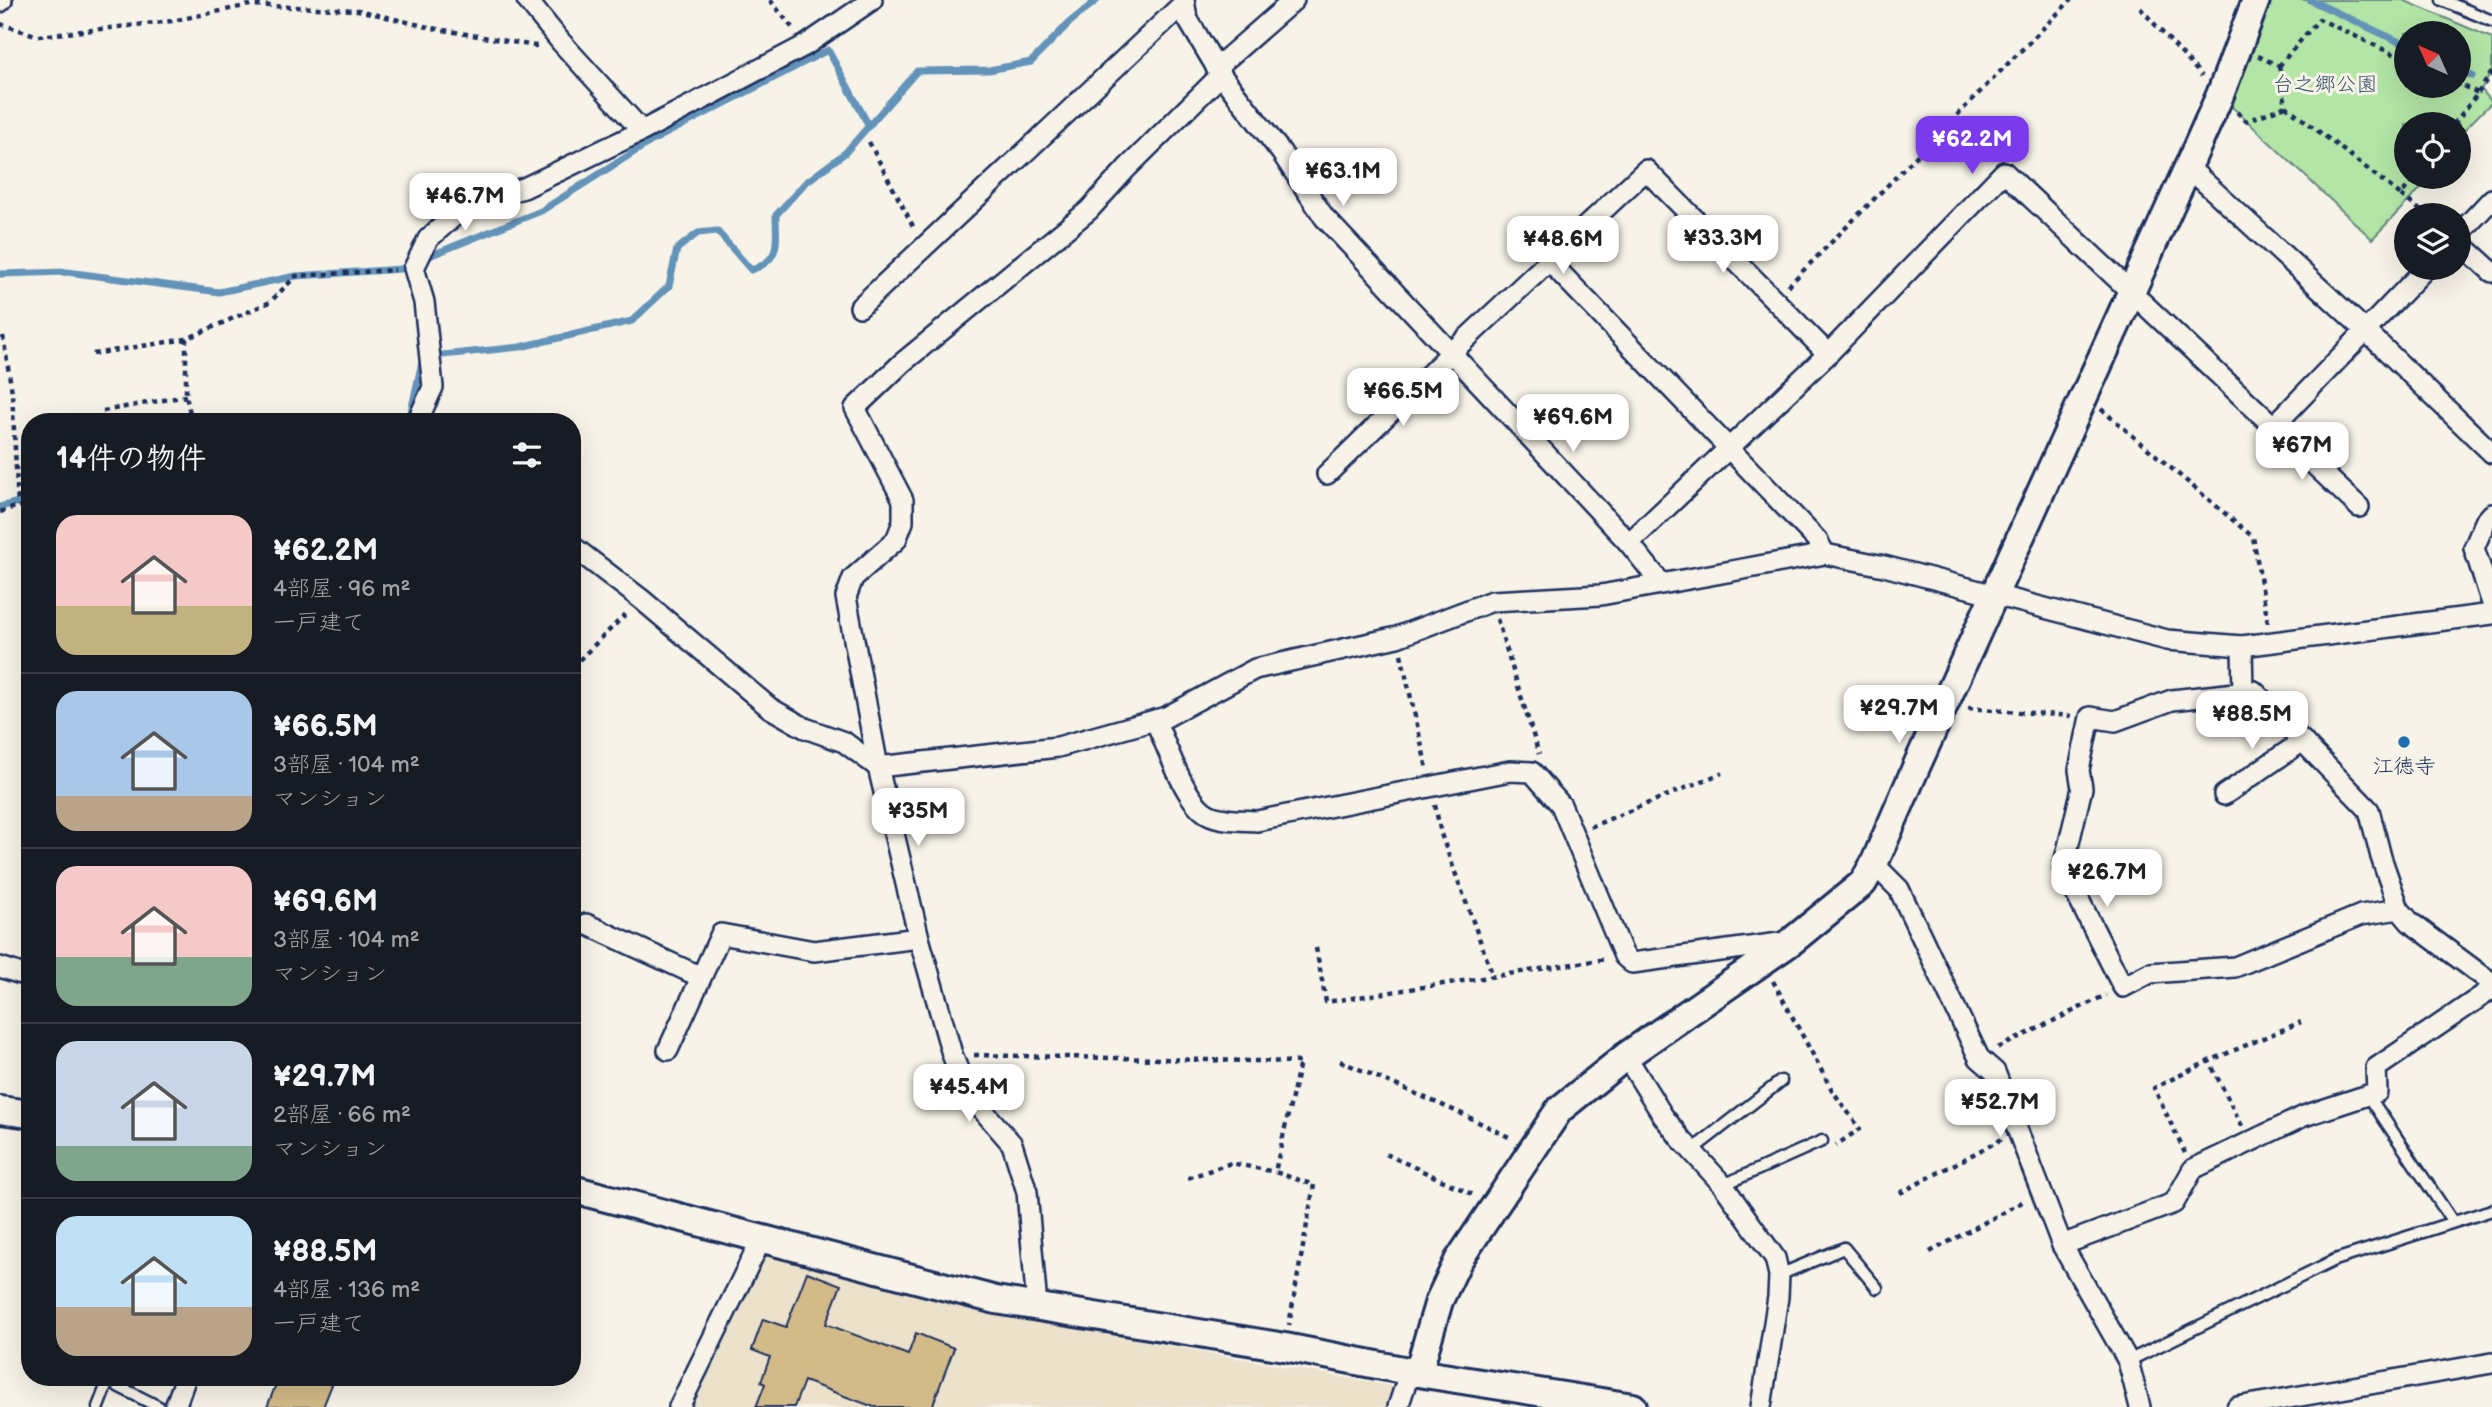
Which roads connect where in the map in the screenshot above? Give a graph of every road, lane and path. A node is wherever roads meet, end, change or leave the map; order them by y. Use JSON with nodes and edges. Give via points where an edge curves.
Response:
{"nodes":[{"id":1,"x":527,"y":0,"type":"edge"},
{"id":2,"x":770,"y":0,"type":"edge"},
{"id":3,"x":872,"y":0,"type":"edge"},
{"id":4,"x":1294,"y":0,"type":"edge"},
{"id":5,"x":2071,"y":0,"type":"edge"},
{"id":6,"x":2256,"y":0,"type":"edge"},
{"id":7,"x":2442,"y":0,"type":"edge"},
{"id":8,"x":1184,"y":1,"type":"edge"},
{"id":9,"x":2140,"y":8,"type":"dead end"},
{"id":10,"x":2492,"y":21,"type":"edge"},
{"id":11,"x":0,"y":24,"type":"edge"},
{"id":12,"x":561,"y":42,"type":"junction"},
{"id":13,"x":806,"y":45,"type":"junction"},
{"id":14,"x":2394,"y":54,"type":"edge"},
{"id":15,"x":1218,"y":71,"type":"junction"},
{"id":16,"x":2492,"y":72,"type":"edge"},
{"id":17,"x":2471,"y":89,"type":"edge"},
{"id":18,"x":2479,"y":93,"type":"junction"},
{"id":19,"x":2220,"y":95,"type":"junction"},
{"id":20,"x":2286,"y":107,"type":"junction"},
{"id":21,"x":2464,"y":112,"type":"edge"},
{"id":22,"x":642,"y":131,"type":"junction"},
{"id":23,"x":869,"y":142,"type":"dead end"},
{"id":24,"x":2188,"y":167,"type":"junction"},
{"id":25,"x":2406,"y":189,"type":"edge"},
{"id":26,"x":2401,"y":195,"type":"junction"},
{"id":27,"x":2492,"y":199,"type":"edge"},
{"id":28,"x":2411,"y":203,"type":"edge"},
{"id":29,"x":2471,"y":221,"type":"edge"},
{"id":30,"x":924,"y":246,"type":"junction"},
{"id":31,"x":2471,"y":253,"type":"edge"},
{"id":32,"x":1549,"y":261,"type":"junction"},
{"id":33,"x":414,"y":268,"type":"junction"},
{"id":34,"x":2492,"y":272,"type":"edge"},
{"id":35,"x":2415,"y":280,"type":"edge"},
{"id":36,"x":2132,"y":290,"type":"junction"},
{"id":37,"x":1775,"y":299,"type":"junction"},
{"id":38,"x":860,"y":307,"type":"dead end"},
{"id":39,"x":2366,"y":331,"type":"junction"},
{"id":40,"x":2,"y":336,"type":"dead end"},
{"id":41,"x":186,"y":339,"type":"junction"},
{"id":42,"x":1451,"y":353,"type":"junction"},
{"id":43,"x":93,"y":354,"type":"dead end"},
{"id":44,"x":1828,"y":354,"type":"junction"},
{"id":45,"x":2085,"y":395,"type":"junction"},
{"id":46,"x":186,"y":396,"type":"junction"},
{"id":47,"x":103,"y":411,"type":"dead end"},
{"id":48,"x":190,"y":413,"type":"edge"},
{"id":49,"x":425,"y":413,"type":"edge"},
{"id":50,"x":2273,"y":427,"type":"junction"},
{"id":51,"x":1729,"y":448,"type":"junction"},
{"id":52,"x":2492,"y":453,"type":"edge"},
{"id":53,"x":1327,"y":474,"type":"dead end"},
{"id":54,"x":18,"y":506,"type":"joint"},
{"id":55,"x":2359,"y":507,"type":"dead end"},
{"id":56,"x":0,"y":512,"type":"edge"},
{"id":57,"x":2492,"y":514,"type":"edge"},
{"id":58,"x":1629,"y":543,"type":"junction"},
{"id":59,"x":581,"y":553,"type":"edge"},
{"id":60,"x":1825,"y":554,"type":"junction"},
{"id":61,"x":1661,"y":583,"type":"junction"},
{"id":62,"x":1994,"y":595,"type":"junction"},
{"id":63,"x":640,"y":599,"type":"junction"},
{"id":64,"x":1492,"y":601,"type":"junction"},
{"id":65,"x":2492,"y":603,"type":"edge"},
{"id":66,"x":2492,"y":614,"type":"edge"},
{"id":67,"x":2272,"y":642,"type":"junction"},
{"id":68,"x":2242,"y":646,"type":"junction"},
{"id":69,"x":581,"y":658,"type":"edge"},
{"id":70,"x":2243,"y":692,"type":"junction"},
{"id":71,"x":1943,"y":706,"type":"junction"},
{"id":72,"x":2090,"y":717,"type":"junction"},
{"id":73,"x":1156,"y":720,"type":"junction"},
{"id":74,"x":2303,"y":741,"type":"junction"},
{"id":75,"x":878,"y":767,"type":"junction"},
{"id":76,"x":1722,"y":773,"type":"dead end"},
{"id":77,"x":1550,"y":792,"type":"junction"},
{"id":78,"x":2224,"y":795,"type":"dead end"},
{"id":79,"x":1573,"y":834,"type":"junction"},
{"id":80,"x":1874,"y":863,"type":"junction"},
{"id":81,"x":2399,"y":909,"type":"junction"},
{"id":82,"x":586,"y":923,"type":"dead end"},
{"id":83,"x":919,"y":938,"type":"junction"},
{"id":84,"x":1792,"y":941,"type":"junction"},
{"id":85,"x":1316,"y":948,"type":"dead end"},
{"id":86,"x":1624,"y":956,"type":"junction"},
{"id":87,"x":1763,"y":961,"type":"junction"},
{"id":88,"x":0,"y":967,"type":"edge"},
{"id":89,"x":21,"y":974,"type":"edge"},
{"id":90,"x":701,"y":977,"type":"junction"},
{"id":91,"x":2123,"y":986,"type":"junction"},
{"id":92,"x":2492,"y":986,"type":"edge"},
{"id":93,"x":2301,"y":1022,"type":"dead end"},
{"id":94,"x":668,"y":1049,"type":"dead end"},
{"id":95,"x":952,"y":1054,"type":"junction"},
{"id":96,"x":1626,"y":1056,"type":"junction"},
{"id":97,"x":1979,"y":1058,"type":"junction"},
{"id":98,"x":1340,"y":1061,"type":"dead end"},
{"id":99,"x":2209,"y":1061,"type":"junction"},
{"id":100,"x":1781,"y":1081,"type":"dead end"},
{"id":101,"x":2368,"y":1095,"type":"junction"},
{"id":102,"x":0,"y":1110,"type":"edge"},
{"id":103,"x":21,"y":1113,"type":"edge"},
{"id":104,"x":2018,"y":1131,"type":"junction"},
{"id":105,"x":1822,"y":1141,"type":"dead end"},
{"id":106,"x":2250,"y":1142,"type":"junction"},
{"id":107,"x":1832,"y":1148,"type":"dead end"},
{"id":108,"x":1533,"y":1149,"type":"junction"},
{"id":109,"x":1692,"y":1150,"type":"junction"},
{"id":110,"x":1386,"y":1154,"type":"dead end"},
{"id":111,"x":2193,"y":1169,"type":"junction"},
{"id":112,"x":1275,"y":1172,"type":"junction"},
{"id":113,"x":1188,"y":1178,"type":"dead end"},
{"id":114,"x":1723,"y":1185,"type":"junction"},
{"id":115,"x":581,"y":1191,"type":"edge"},
{"id":116,"x":2042,"y":1192,"type":"junction"},
{"id":117,"x":1900,"y":1193,"type":"dead end"},
{"id":118,"x":1495,"y":1205,"type":"junction"},
{"id":119,"x":2492,"y":1210,"type":"edge"},
{"id":120,"x":2453,"y":1222,"type":"junction"},
{"id":121,"x":762,"y":1238,"type":"junction"},
{"id":122,"x":2062,"y":1245,"type":"junction"},
{"id":123,"x":1930,"y":1252,"type":"dead end"},
{"id":124,"x":1779,"y":1275,"type":"junction"},
{"id":125,"x":1877,"y":1288,"type":"dead end"},
{"id":126,"x":1037,"y":1306,"type":"junction"},
{"id":127,"x":1285,"y":1347,"type":"junction"},
{"id":128,"x":2128,"y":1361,"type":"junction"},
{"id":129,"x":2492,"y":1363,"type":"edge"},
{"id":130,"x":1414,"y":1372,"type":"junction"},
{"id":131,"x":106,"y":1386,"type":"edge"},
{"id":132,"x":118,"y":1386,"type":"edge"},
{"id":133,"x":183,"y":1386,"type":"edge"},
{"id":134,"x":98,"y":1407,"type":"edge"},
{"id":135,"x":159,"y":1407,"type":"edge"},
{"id":136,"x":175,"y":1407,"type":"edge"},
{"id":137,"x":679,"y":1407,"type":"edge"},
{"id":138,"x":1398,"y":1407,"type":"edge"},
{"id":139,"x":1633,"y":1407,"type":"edge"},
{"id":140,"x":1761,"y":1407,"type":"edge"},
{"id":141,"x":2140,"y":1407,"type":"edge"},
{"id":142,"x":2237,"y":1407,"type":"edge"}],
"edges":[{"from":1,"to":12,"type":"street"},
{"from":2,"to":13,"type":"path"},
{"from":3,"to":13,"type":"street"},
{"from":4,"to":15,"type":"street"},
{"from":5,"to":37,"type":"path"},
{"from":6,"to":19,"type":"street"},
{"from":7,"to":10,"type":"lane"},
{"from":8,"to":15,"type":"street","via":[[1187,18]]},
{"from":8,"to":30,"type":"street"},
{"from":9,"to":19,"type":"path"},
{"from":11,"to":12,"type":"path","via":[[39,36],[172,21],[250,5],[358,10],[535,46]]},
{"from":12,"to":22,"type":"street"},
{"from":13,"to":22,"type":"street"},
{"from":14,"to":20,"type":"path","via":[[2319,19],[2278,66]]},
{"from":15,"to":42,"type":"street","via":[[1324,217]]},
{"from":15,"to":75,"type":"street","via":[[1089,210],[902,363],[855,408],[903,500],[903,522],[896,540],[853,578],[846,597]]},
{"from":16,"to":18,"type":"path"},
{"from":17,"to":18,"type":"path"},
{"from":18,"to":21,"type":"path"},
{"from":19,"to":20,"type":"path","via":[[2246,121]]},
{"from":19,"to":24,"type":"street"},
{"from":20,"to":26,"type":"path"},
{"from":22,"to":33,"type":"street","via":[[524,188],[470,202],[428,239]]},
{"from":23,"to":30,"type":"path"},
{"from":24,"to":36,"type":"street"},
{"from":24,"to":39,"type":"street"},
{"from":25,"to":26,"type":"path"},
{"from":26,"to":28,"type":"path"},
{"from":27,"to":29,"type":"street"},
{"from":30,"to":38,"type":"street"},
{"from":31,"to":34,"type":"street"},
{"from":32,"to":37,"type":"street","via":[[1646,170]]},
{"from":32,"to":42,"type":"street"},
{"from":32,"to":51,"type":"street"},
{"from":33,"to":41,"type":"path","via":[[296,276],[270,302]]},
{"from":33,"to":49,"type":"street","via":[[424,302],[433,387]]},
{"from":35,"to":39,"type":"street"},
{"from":36,"to":44,"type":"street","via":[[2118,282],[2004,172]]},
{"from":36,"to":45,"type":"street"},
{"from":36,"to":50,"type":"street"},
{"from":37,"to":44,"type":"street"},
{"from":39,"to":50,"type":"street"},
{"from":39,"to":52,"type":"street"},
{"from":40,"to":54,"type":"path","via":[[12,391]]},
{"from":41,"to":43,"type":"path"},
{"from":41,"to":46,"type":"path"},
{"from":42,"to":53,"type":"street"},
{"from":42,"to":58,"type":"street"},
{"from":44,"to":51,"type":"street"},
{"from":45,"to":62,"type":"street"},
{"from":45,"to":67,"type":"path","via":[[2253,537]]},
{"from":46,"to":47,"type":"path"},
{"from":46,"to":48,"type":"path"},
{"from":50,"to":55,"type":"street"},
{"from":51,"to":58,"type":"street"},
{"from":51,"to":60,"type":"street"},
{"from":54,"to":56,"type":"path"},
{"from":57,"to":65,"type":"street","via":[[2474,548]]},
{"from":58,"to":61,"type":"street"},
{"from":59,"to":63,"type":"street"},
{"from":60,"to":61,"type":"street"},
{"from":60,"to":62,"type":"street"},
{"from":61,"to":64,"type":"street","via":[[1601,595]]},
{"from":62,"to":68,"type":"street","via":[[2167,640]]},
{"from":62,"to":71,"type":"street"},
{"from":63,"to":69,"type":"path"},
{"from":63,"to":75,"type":"street","via":[[770,708],[805,729],[845,741]]},
{"from":64,"to":73,"type":"street","via":[[1397,637],[1255,668]]},
{"from":64,"to":77,"type":"path"},
{"from":66,"to":67,"type":"street"},
{"from":67,"to":68,"type":"street"},
{"from":68,"to":70,"type":"street"},
{"from":70,"to":72,"type":"street","via":[[2172,700],[2115,721]]},
{"from":70,"to":74,"type":"street","via":[[2255,691]]},
{"from":71,"to":72,"type":"path"},
{"from":71,"to":80,"type":"street"},
{"from":72,"to":91,"type":"street","via":[[2079,770],[2082,788],[2063,868]]},
{"from":73,"to":75,"type":"street","via":[[1058,747]]},
{"from":73,"to":77,"type":"street","via":[[1184,784],[1208,815],[1256,821],[1510,771],[1532,772]]},
{"from":74,"to":78,"type":"street"},
{"from":74,"to":81,"type":"street","via":[[2369,810]]},
{"from":75,"to":83,"type":"street"},
{"from":76,"to":79,"type":"path"},
{"from":77,"to":79,"type":"street"},
{"from":79,"to":86,"type":"street"},
{"from":80,"to":84,"type":"street","via":[[1863,883]]},
{"from":80,"to":97,"type":"street","via":[[1899,889]]},
{"from":81,"to":91,"type":"street","via":[[2361,915],[2235,967],[2150,973]]},
{"from":81,"to":92,"type":"street"},
{"from":82,"to":90,"type":"street"},
{"from":83,"to":90,"type":"street","via":[[814,951],[720,934]]},
{"from":83,"to":95,"type":"street"},
{"from":84,"to":86,"type":"street","via":[[1632,963]]},
{"from":84,"to":87,"type":"street"},
{"from":85,"to":86,"type":"path","via":[[1326,1002]]},
{"from":87,"to":96,"type":"street"},
{"from":87,"to":107,"type":"path","via":[[1832,1090],[1860,1129]]},
{"from":88,"to":89,"type":"street"},
{"from":90,"to":94,"type":"street"},
{"from":91,"to":97,"type":"path"},
{"from":92,"to":101,"type":"street","via":[[2375,1068],[2377,1092]]},
{"from":93,"to":99,"type":"path"},
{"from":95,"to":112,"type":"path","via":[[1300,1062]]},
{"from":95,"to":126,"type":"street","via":[[980,1107],[1012,1144],[1027,1192]]},
{"from":96,"to":108,"type":"street","via":[[1559,1111]]},
{"from":96,"to":109,"type":"street","via":[[1663,1116]]},
{"from":97,"to":104,"type":"street","via":[[1995,1072]]},
{"from":98,"to":108,"type":"path"},
{"from":99,"to":106,"type":"path"},
{"from":99,"to":111,"type":"path","via":[[2154,1088]]},
{"from":100,"to":109,"type":"lane"},
{"from":101,"to":106,"type":"street","via":[[2304,1116]]},
{"from":101,"to":120,"type":"lane"},
{"from":102,"to":103,"type":"street"},
{"from":104,"to":116,"type":"street"},
{"from":104,"to":117,"type":"path"},
{"from":105,"to":114,"type":"lane"},
{"from":106,"to":111,"type":"street"},
{"from":108,"to":118,"type":"street"},
{"from":109,"to":114,"type":"street"},
{"from":110,"to":118,"type":"path"},
{"from":111,"to":122,"type":"street","via":[[2174,1203]]},
{"from":112,"to":113,"type":"path","via":[[1231,1163]]},
{"from":112,"to":127,"type":"path","via":[[1314,1185]]},
{"from":114,"to":124,"type":"street","via":[[1775,1258]]},
{"from":115,"to":121,"type":"street"},
{"from":116,"to":122,"type":"street"},
{"from":116,"to":123,"type":"path"},
{"from":118,"to":130,"type":"street","via":[[1445,1286]]},
{"from":119,"to":120,"type":"lane"},
{"from":120,"to":128,"type":"lane","via":[[2335,1259]]},
{"from":121,"to":126,"type":"street","via":[[983,1297]]},
{"from":121,"to":137,"type":"street"},
{"from":122,"to":128,"type":"street"},
{"from":124,"to":125,"type":"lane","via":[[1844,1248]]},
{"from":124,"to":140,"type":"street"},
{"from":126,"to":127,"type":"street"},
{"from":127,"to":130,"type":"street"},
{"from":128,"to":141,"type":"street"},
{"from":129,"to":142,"type":"street"},
{"from":130,"to":138,"type":"street"},
{"from":130,"to":139,"type":"street"},
{"from":131,"to":134,"type":"lane"},
{"from":132,"to":135,"type":"lane"},
{"from":133,"to":136,"type":"street"}]}
